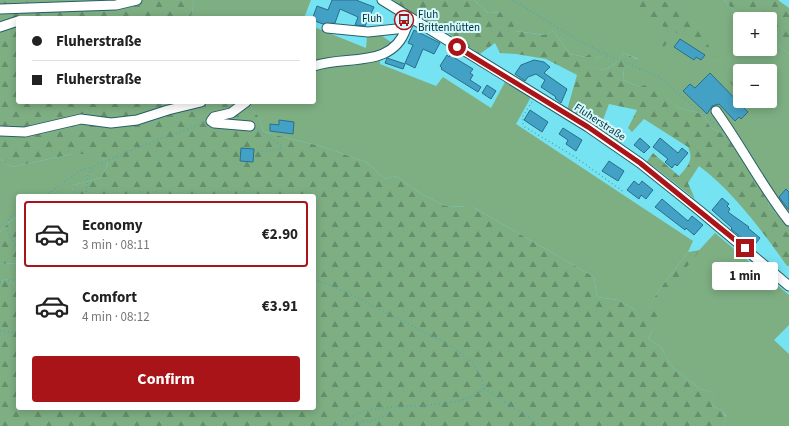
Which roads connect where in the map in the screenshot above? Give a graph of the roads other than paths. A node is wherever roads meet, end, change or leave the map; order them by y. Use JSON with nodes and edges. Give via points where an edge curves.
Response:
{"nodes":[{"id":1,"x":137,"y":0,"type":"edge"},
{"id":2,"x":382,"y":0,"type":"edge"},
{"id":3,"x":29,"y":8,"type":"junction"},
{"id":4,"x":0,"y":9,"type":"edge"},
{"id":5,"x":24,"y":16,"type":"edge"},
{"id":6,"x":412,"y":19,"type":"junction"},
{"id":7,"x":16,"y":22,"type":"edge"},
{"id":8,"x":0,"y":27,"type":"edge"},
{"id":9,"x":327,"y":28,"type":"dead end"},
{"id":10,"x":406,"y":28,"type":"junction"},
{"id":11,"x":316,"y":66,"type":"edge"},
{"id":12,"x":194,"y":104,"type":"edge"},
{"id":13,"x":244,"y":104,"type":"edge"},
{"id":14,"x":716,"y":112,"type":"dead end"},
{"id":15,"x":250,"y":126,"type":"road end"},
{"id":16,"x":0,"y":132,"type":"edge"},
{"id":17,"x":789,"y":221,"type":"edge"},
{"id":18,"x":789,"y":286,"type":"edge"}],
"edges":[{"from":1,"to":3,"type":"street","via":[[116,5]]},
{"from":2,"to":6,"type":"street","name":"Fluherstraße"},
{"from":3,"to":4,"type":"street"},
{"from":3,"to":5,"type":"street"},
{"from":6,"to":10,"type":"street"},
{"from":6,"to":18,"type":"street","name":"Fluherstraße","via":[[588,127],[640,163]]},
{"from":7,"to":8,"type":"street"},
{"from":9,"to":10,"type":"street","name":"Fluh","via":[[368,32]]},
{"from":10,"to":11,"type":"street","via":[[398,45],[390,51],[378,56]]},
{"from":12,"to":16,"type":"street","via":[[137,120],[111,124],[81,118],[25,132]]},
{"from":13,"to":15,"type":"street","via":[[237,110],[214,117],[211,121]]},
{"from":14,"to":17,"type":"street","via":[[757,173],[765,190]]}]}
